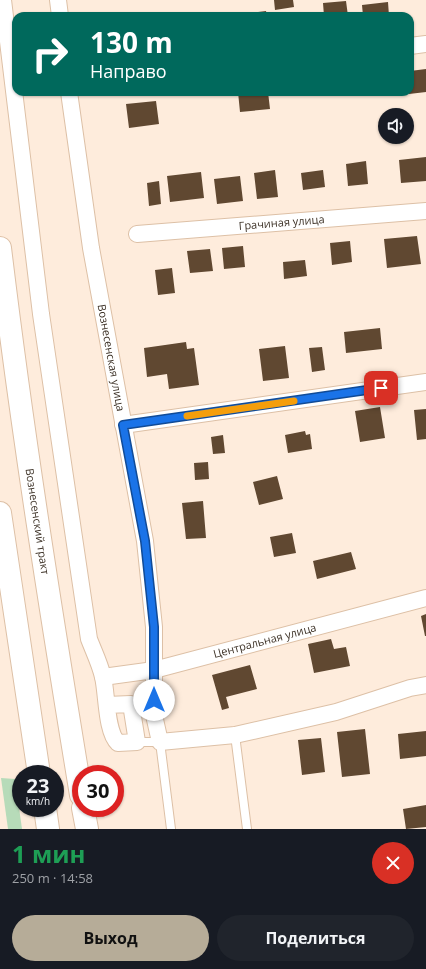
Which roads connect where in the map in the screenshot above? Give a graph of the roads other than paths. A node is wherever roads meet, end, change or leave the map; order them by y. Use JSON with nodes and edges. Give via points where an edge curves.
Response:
{"nodes":[{"id":1,"x":3,"y":0,"type":"edge"},
{"id":2,"x":58,"y":0,"type":"edge"},
{"id":3,"x":60,"y":12,"type":"edge"},
{"id":4,"x":426,"y":44,"type":"edge"},
{"id":5,"x":414,"y":46,"type":"edge"},
{"id":6,"x":12,"y":74,"type":"edge"},
{"id":7,"x":15,"y":96,"type":"edge"},
{"id":8,"x":70,"y":96,"type":"edge"},
{"id":9,"x":426,"y":211,"type":"edge"},
{"id":10,"x":137,"y":234,"type":"dead end"},
{"id":11,"x":0,"y":248,"type":"edge"},
{"id":12,"x":426,"y":382,"type":"edge"},
{"id":13,"x":123,"y":425,"type":"junction"},
{"id":14,"x":0,"y":513,"type":"edge"},
{"id":15,"x":426,"y":598,"type":"edge"},
{"id":16,"x":154,"y":670,"type":"junction"},
{"id":17,"x":103,"y":677,"type":"junction"},
{"id":18,"x":426,"y":685,"type":"edge"},
{"id":19,"x":107,"y":705,"type":"junction"},
{"id":20,"x":235,"y":735,"type":"junction"},
{"id":21,"x":137,"y":742,"type":"junction"},
{"id":22,"x":160,"y":742,"type":"junction"},
{"id":23,"x":39,"y":765,"type":"edge"},
{"id":24,"x":76,"y":765,"type":"edge"},
{"id":25,"x":46,"y":817,"type":"edge"},
{"id":26,"x":85,"y":817,"type":"edge"},
{"id":27,"x":48,"y":829,"type":"edge"},
{"id":28,"x":87,"y":829,"type":"edge"},
{"id":29,"x":171,"y":829,"type":"edge"},
{"id":30,"x":247,"y":829,"type":"edge"}],
"edges":[{"from":1,"to":6,"type":"street"},
{"from":2,"to":3,"type":"street"},
{"from":4,"to":5,"type":"street"},
{"from":7,"to":17,"type":"street","via":[[40,306],[90,639]]},
{"from":8,"to":13,"type":"street","name":"Вознесенская улица","via":[[91,248]]},
{"from":9,"to":10,"type":"street","name":"Грачиная улица"},
{"from":11,"to":24,"type":"main road","name":"Вознесенский тракт","via":[[44,566]]},
{"from":12,"to":13,"type":"street"},
{"from":13,"to":16,"type":"street","name":"Вознесенская улица","via":[[145,541],[154,627]]},
{"from":14,"to":23,"type":"main road"},
{"from":15,"to":16,"type":"street","name":"Центральная улица"},
{"from":16,"to":17,"type":"street","name":"Центральная улица"},
{"from":16,"to":22,"type":"street","name":"Вознесенская улица","via":[[154,715]]},
{"from":17,"to":19,"type":"street"},
{"from":18,"to":20,"type":"street","via":[[336,712]]},
{"from":19,"to":21,"type":"street","via":[[114,739],[118,743]]},
{"from":19,"to":21,"type":"street","via":[[131,704]]},
{"from":20,"to":22,"type":"street"},
{"from":20,"to":30,"type":"lane"},
{"from":21,"to":22,"type":"lane"},
{"from":22,"to":29,"type":"lane"},
{"from":25,"to":27,"type":"main road"},
{"from":26,"to":28,"type":"main road"}]}
